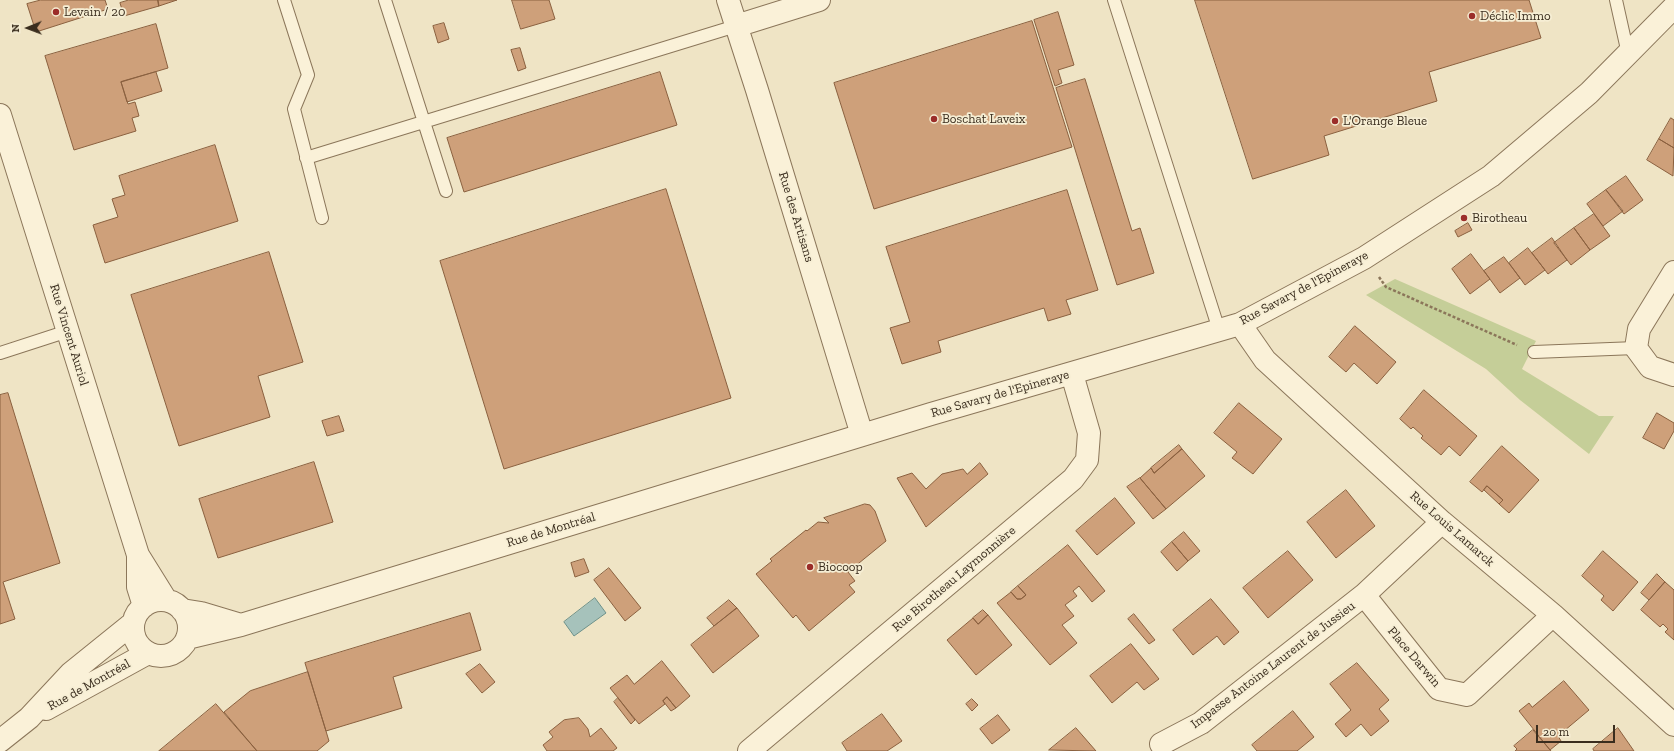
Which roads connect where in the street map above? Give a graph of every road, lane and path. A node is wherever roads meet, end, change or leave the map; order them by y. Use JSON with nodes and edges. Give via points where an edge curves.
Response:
{"nodes":[{"id":1,"x":284,"y":0,"type":"edge"},
{"id":2,"x":385,"y":0,"type":"edge"},
{"id":3,"x":728,"y":0,"type":"edge"},
{"id":4,"x":819,"y":0,"type":"edge"},
{"id":5,"x":1114,"y":0,"type":"edge"},
{"id":6,"x":1616,"y":0,"type":"edge"},
{"id":7,"x":1674,"y":7,"type":"edge"},
{"id":8,"x":736,"y":26,"type":"junction"},
{"id":9,"x":1628,"y":54,"type":"junction"},
{"id":10,"x":0,"y":115,"type":"edge"},
{"id":11,"x":423,"y":123,"type":"junction"},
{"id":12,"x":306,"y":158,"type":"junction"},
{"id":13,"x":446,"y":191,"type":"dead end"},
{"id":14,"x":322,"y":218,"type":"dead end"},
{"id":15,"x":1364,"y":258,"type":"junction"},
{"id":16,"x":1674,"y":272,"type":"edge"},
{"id":17,"x":1229,"y":327,"type":"junction"},
{"id":18,"x":68,"y":331,"type":"junction"},
{"id":19,"x":1636,"y":348,"type":"junction"},
{"id":20,"x":1534,"y":352,"type":"joint"},
{"id":21,"x":0,"y":353,"type":"edge"},
{"id":22,"x":1072,"y":374,"type":"junction"},
{"id":23,"x":1674,"y":375,"type":"edge"},
{"id":24,"x":862,"y":435,"type":"junction"},
{"id":25,"x":1442,"y":522,"type":"junction"},
{"id":26,"x":138,"y":555,"type":"junction"},
{"id":27,"x":1364,"y":595,"type":"junction"},
{"id":28,"x":174,"y":605,"type":"junction"},
{"id":29,"x":138,"y":614,"type":"junction"},
{"id":30,"x":1553,"y":615,"type":"junction"},
{"id":31,"x":241,"y":625,"type":"junction"},
{"id":32,"x":187,"y":638,"type":"junction"},
{"id":33,"x":148,"y":652,"type":"junction"},
{"id":34,"x":29,"y":718,"type":"junction"},
{"id":35,"x":1674,"y":725,"type":"edge"},
{"id":36,"x":0,"y":741,"type":"edge"},
{"id":37,"x":1161,"y":744,"type":"dead end"},
{"id":38,"x":749,"y":751,"type":"edge"}],
"edges":[{"from":1,"to":12,"type":"lane","via":[[308,75],[294,109]]},
{"from":2,"to":11,"type":"lane"},
{"from":3,"to":8,"type":"street","name":"Rue des Artisans"},
{"from":4,"to":8,"type":"street"},
{"from":5,"to":17,"type":"lane"},
{"from":6,"to":9,"type":"lane"},
{"from":7,"to":9,"type":"street","name":"Rue Savary de l'Epineraye"},
{"from":8,"to":11,"type":"lane"},
{"from":8,"to":24,"type":"street","name":"Rue des Artisans"},
{"from":9,"to":15,"type":"street","name":"Rue Savary de l'Epineraye","via":[[1588,93],[1491,176]]},
{"from":10,"to":18,"type":"street","name":"Rue Vincent Auriol"},
{"from":11,"to":12,"type":"lane"},
{"from":11,"to":13,"type":"lane"},
{"from":12,"to":14,"type":"lane"},
{"from":15,"to":17,"type":"street","name":"Rue Savary de l'Epineraye"},
{"from":15,"to":20,"type":"path","via":[[1386,287]]},
{"from":16,"to":19,"type":"street","via":[[1639,329]]},
{"from":17,"to":22,"type":"street","name":"Rue Savary de l'Epineraye"},
{"from":17,"to":25,"type":"street","name":"Rue Louis Lamarck"},
{"from":18,"to":21,"type":"lane"},
{"from":18,"to":26,"type":"street","name":"Rue Vincent Auriol"},
{"from":19,"to":20,"type":"lane"},
{"from":19,"to":23,"type":"street","via":[[1650,367]]},
{"from":22,"to":24,"type":"street","name":"Rue Savary de l'Epineraye"},
{"from":22,"to":38,"type":"street","name":"Rue Birotheau Laymonnière","via":[[1089,433],[1087,460],[1073,479]]},
{"from":24,"to":31,"type":"street","name":"Rue de Montréal"},
{"from":25,"to":27,"type":"street"},
{"from":25,"to":30,"type":"street","name":"Rue Louis Lamarck"},
{"from":26,"to":28,"type":"street","name":"Rue Vincent Auriol"},
{"from":26,"to":29,"type":"street","name":"Rue Vincent Auriol"},
{"from":27,"to":30,"type":"street","name":"Place Darwin","via":[[1439,689],[1467,695]]},
{"from":27,"to":37,"type":"street","name":"Impasse Antoine Laurent de Jussieu","via":[[1201,723]]},
{"from":28,"to":29,"type":"street","via":[[158,600]]},
{"from":28,"to":31,"type":"street"},
{"from":28,"to":32,"type":"street","via":[[189,624]]},
{"from":29,"to":33,"type":"street","via":[[133,632],[141,648]]},
{"from":29,"to":34,"type":"street","name":"Rue de Montréal","via":[[71,673]]},
{"from":30,"to":35,"type":"street","name":"Rue Louis Lamarck"},
{"from":31,"to":32,"type":"street","name":"Rue de Montréal"},
{"from":32,"to":33,"type":"street","via":[[175,652],[157,655]]},
{"from":33,"to":34,"type":"street","name":"Rue de Montréal"},
{"from":34,"to":36,"type":"street","name":"Rue de Montréal"}]}
